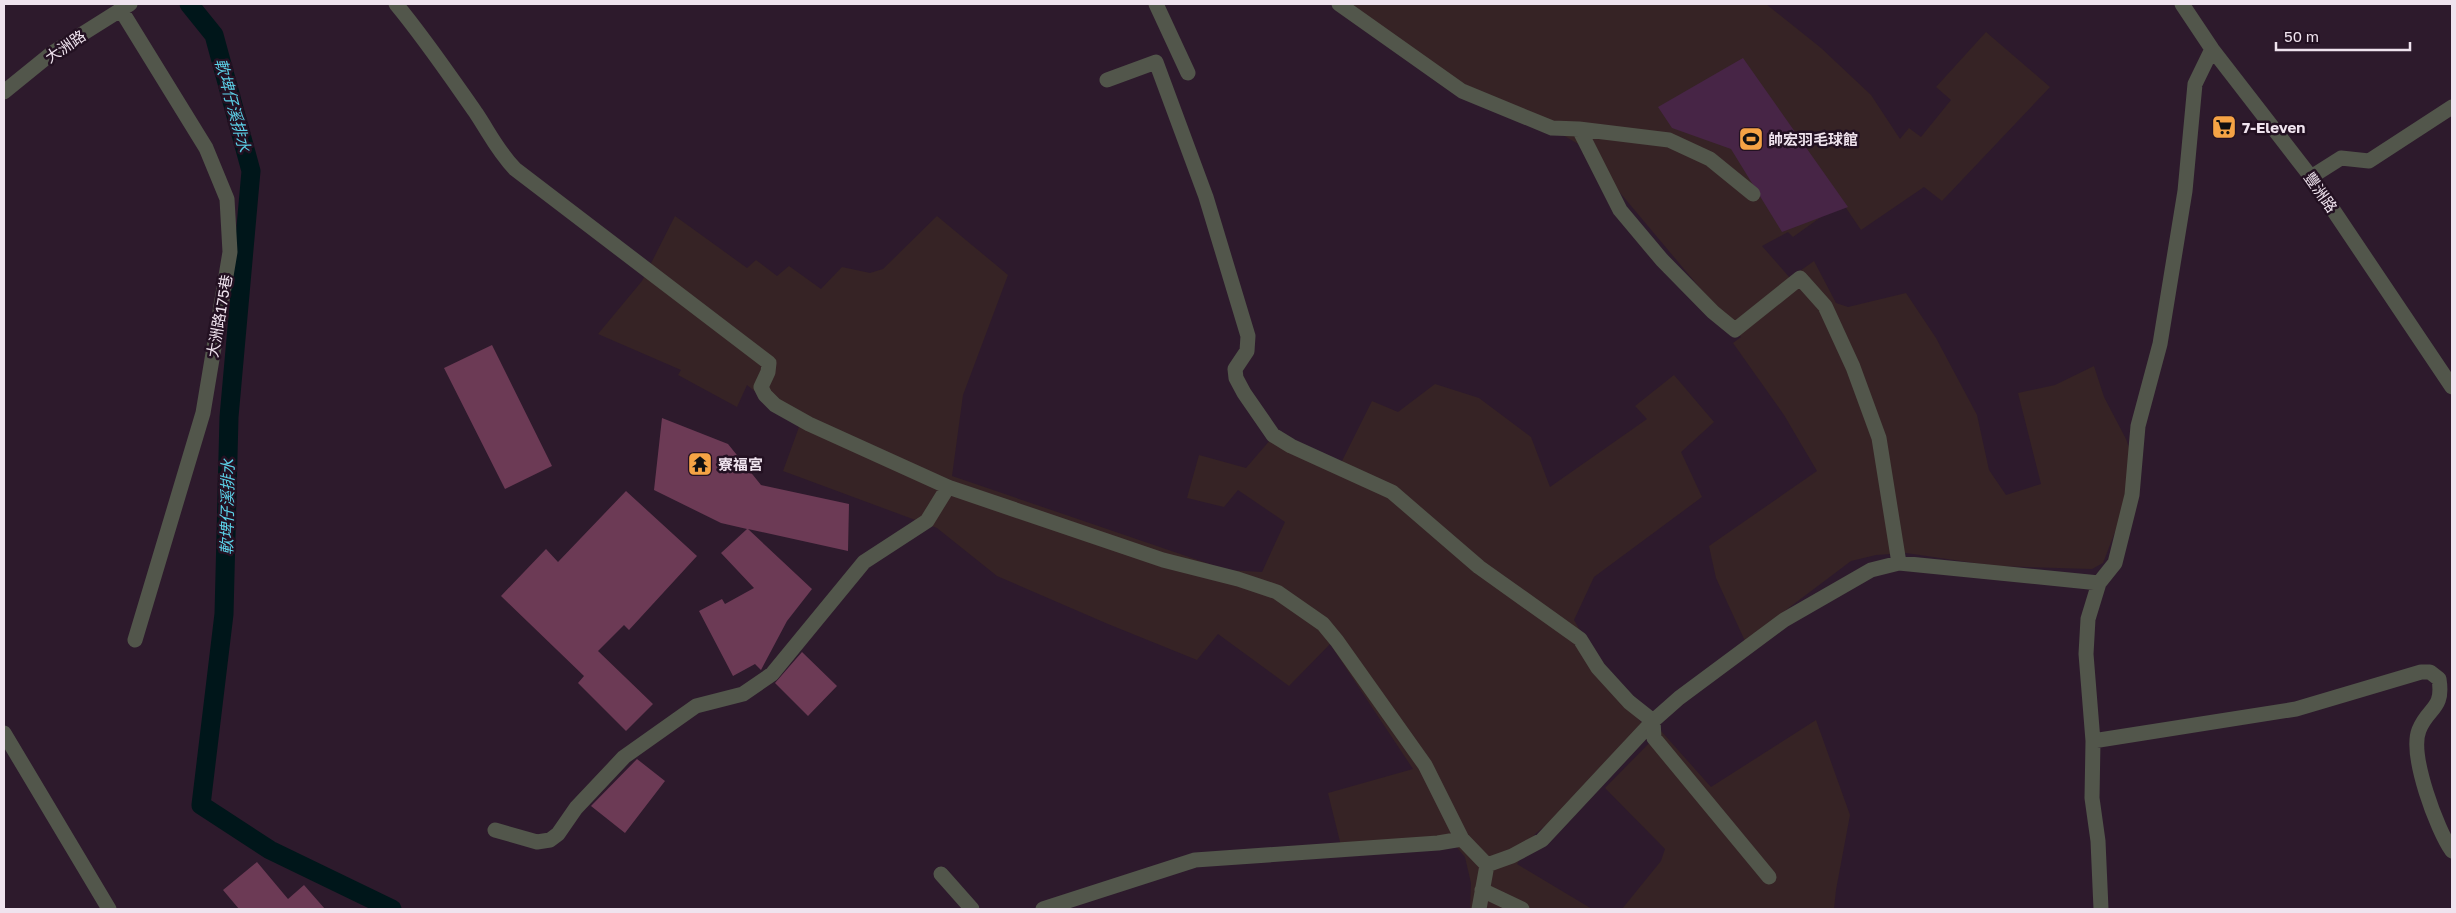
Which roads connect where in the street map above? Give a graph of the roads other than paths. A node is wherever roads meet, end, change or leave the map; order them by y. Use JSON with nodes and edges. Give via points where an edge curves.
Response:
{"nodes":[{"id":1,"x":396,"y":4,"type":"edge"},
{"id":2,"x":1156,"y":4,"type":"edge"},
{"id":3,"x":1339,"y":4,"type":"edge"},
{"id":4,"x":2182,"y":4,"type":"edge"},
{"id":5,"x":126,"y":7,"type":"edge"},
{"id":6,"x":2212,"y":49,"type":"junction"},
{"id":7,"x":1188,"y":73,"type":"dead end"},
{"id":8,"x":1107,"y":80,"type":"dead end"},
{"id":9,"x":4,"y":92,"type":"edge"},
{"id":10,"x":2452,"y":107,"type":"edge"},
{"id":11,"x":1579,"y":129,"type":"junction"},
{"id":12,"x":2311,"y":177,"type":"junction"},
{"id":13,"x":1753,"y":194,"type":"dead end"},
{"id":14,"x":2452,"y":387,"type":"edge"},
{"id":15,"x":948,"y":487,"type":"junction"},
{"id":16,"x":1899,"y":563,"type":"junction"},
{"id":17,"x":2099,"y":584,"type":"junction"},
{"id":18,"x":135,"y":640,"type":"dead end"},
{"id":19,"x":1653,"y":722,"type":"junction"},
{"id":20,"x":4,"y":733,"type":"edge"},
{"id":21,"x":2093,"y":741,"type":"junction"},
{"id":22,"x":495,"y":830,"type":"dead end"},
{"id":23,"x":1462,"y":839,"type":"junction"},
{"id":24,"x":2452,"y":852,"type":"edge"},
{"id":25,"x":1487,"y":865,"type":"junction"},
{"id":26,"x":941,"y":874,"type":"dead end"},
{"id":27,"x":1769,"y":877,"type":"dead end"},
{"id":28,"x":1482,"y":890,"type":"junction"},
{"id":29,"x":108,"y":909,"type":"edge"},
{"id":30,"x":972,"y":909,"type":"edge"},
{"id":31,"x":1043,"y":909,"type":"edge"},
{"id":32,"x":1479,"y":909,"type":"edge"},
{"id":33,"x":1522,"y":909,"type":"edge"},
{"id":34,"x":2101,"y":909,"type":"edge"}],
"edges":[{"from":1,"to":15,"type":"street","via":[[480,118],[498,152],[515,169],[769,363],[761,387],[775,405],[808,424]]},
{"from":2,"to":7,"type":"street"},
{"from":3,"to":11,"type":"street","via":[[1462,91],[1552,128]]},
{"from":4,"to":6,"type":"street","name":"豐洲路"},
{"from":5,"to":9,"type":"street","name":"大洲路","via":[[52,53]]},
{"from":5,"to":18,"type":"street","name":"大洲路175巷","via":[[206,148],[227,198],[230,252],[203,412]]},
{"from":6,"to":12,"type":"street","name":"豐洲路"},
{"from":6,"to":17,"type":"street","via":[[2195,84],[2185,191],[2160,344],[2138,426],[2132,495],[2115,563]]},
{"from":8,"to":19,"type":"street","via":[[1156,62],[1206,197],[1248,336],[1247,351],[1235,369],[1236,378],[1273,434],[1291,446],[1392,492],[1479,567],[1580,639],[1598,668],[1629,702]]},
{"from":10,"to":12,"type":"street","via":[[2369,161],[2341,158]]},
{"from":11,"to":13,"type":"street","via":[[1669,140],[1710,159]]},
{"from":11,"to":16,"type":"street","via":[[1620,210],[1662,260],[1735,330],[1800,278],[1824,306],[1853,367],[1879,438]]},
{"from":12,"to":14,"type":"street","name":"豐洲路"},
{"from":15,"to":22,"type":"street","via":[[927,521],[864,562],[772,674],[743,694],[696,706],[624,757],[550,840],[537,842]]},
{"from":15,"to":23,"type":"street","via":[[1163,560],[1277,592],[1323,624],[1337,641],[1425,765]]},
{"from":16,"to":17,"type":"street"},
{"from":16,"to":19,"type":"street","via":[[1871,570],[1784,620],[1679,698]]},
{"from":17,"to":21,"type":"street","via":[[2088,619],[2086,654]]},
{"from":19,"to":25,"type":"street","via":[[1542,840]]},
{"from":19,"to":27,"type":"street","via":[[1654,738]]},
{"from":20,"to":29,"type":"street"},
{"from":21,"to":24,"type":"street","via":[[2296,709],[2430,672],[2439,679],[2439,701],[2418,731],[2416,751],[2434,819]]},
{"from":21,"to":34,"type":"street","via":[[2092,798],[2098,841]]},
{"from":23,"to":25,"type":"street"},
{"from":23,"to":31,"type":"street","via":[[1195,860]]},
{"from":25,"to":28,"type":"street"},
{"from":26,"to":30,"type":"street"},
{"from":28,"to":32,"type":"street"},
{"from":28,"to":33,"type":"street"}]}
